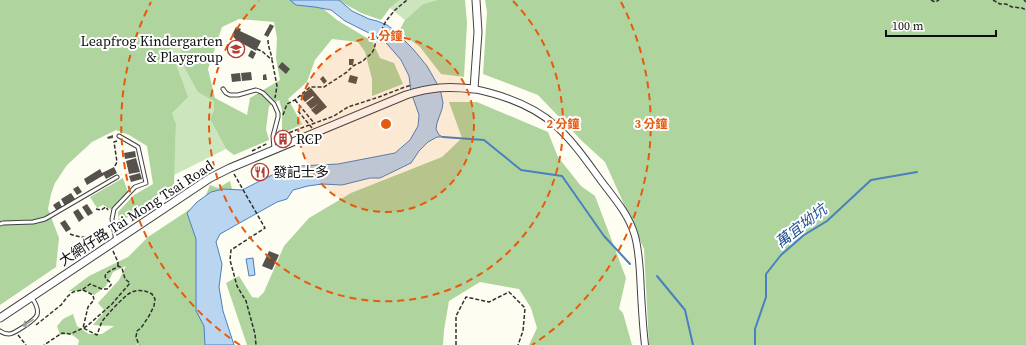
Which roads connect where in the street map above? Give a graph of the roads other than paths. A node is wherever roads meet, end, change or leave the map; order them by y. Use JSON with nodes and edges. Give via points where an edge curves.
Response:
{"nodes":[{"id":1,"x":476,"y":0,"type":"edge"},
{"id":2,"x":223,"y":89,"type":"dead end"},
{"id":3,"x":474,"y":89,"type":"junction"},
{"id":4,"x":119,"y":136,"type":"dead end"},
{"id":5,"x":274,"y":150,"type":"junction"},
{"id":6,"x":117,"y":177,"type":"dead end"},
{"id":7,"x":0,"y":224,"type":"edge"},
{"id":8,"x":116,"y":238,"type":"junction"},
{"id":9,"x":31,"y":297,"type":"junction"},
{"id":10,"x":0,"y":318,"type":"edge"},
{"id":11,"x":0,"y":331,"type":"edge"},
{"id":12,"x":644,"y":345,"type":"edge"}],
"edges":[{"from":1,"to":3,"type":"street","via":[[478,32]]},
{"from":2,"to":5,"type":"lane","via":[[226,93],[236,95],[256,90],[263,93],[274,106],[278,113],[273,136]]},
{"from":3,"to":5,"type":"street","name":"大網仔路 Tai Mong Tsai Road","via":[[440,87],[406,95]]},
{"from":3,"to":12,"type":"street","name":"大網仔路 Tai Mong Tsai Road","via":[[515,101],[538,112],[551,122],[574,146],[624,212],[634,231],[638,251]]},
{"from":4,"to":8,"type":"lane","via":[[138,148],[146,183],[135,187],[115,207],[112,217]]},
{"from":5,"to":8,"type":"street","name":"大網仔路 Tai Mong Tsai Road","via":[[210,178]]},
{"from":6,"to":7,"type":"lane","via":[[49,218],[33,222]]},
{"from":8,"to":9,"type":"street","name":"大網仔路 Tai Mong Tsai Road"},
{"from":9,"to":10,"type":"street","name":"大網仔路 Tai Mong Tsai Road"},
{"from":9,"to":11,"type":"lane","one_way":true,"via":[[37,306],[37,316],[34,320],[12,334]]}]}
